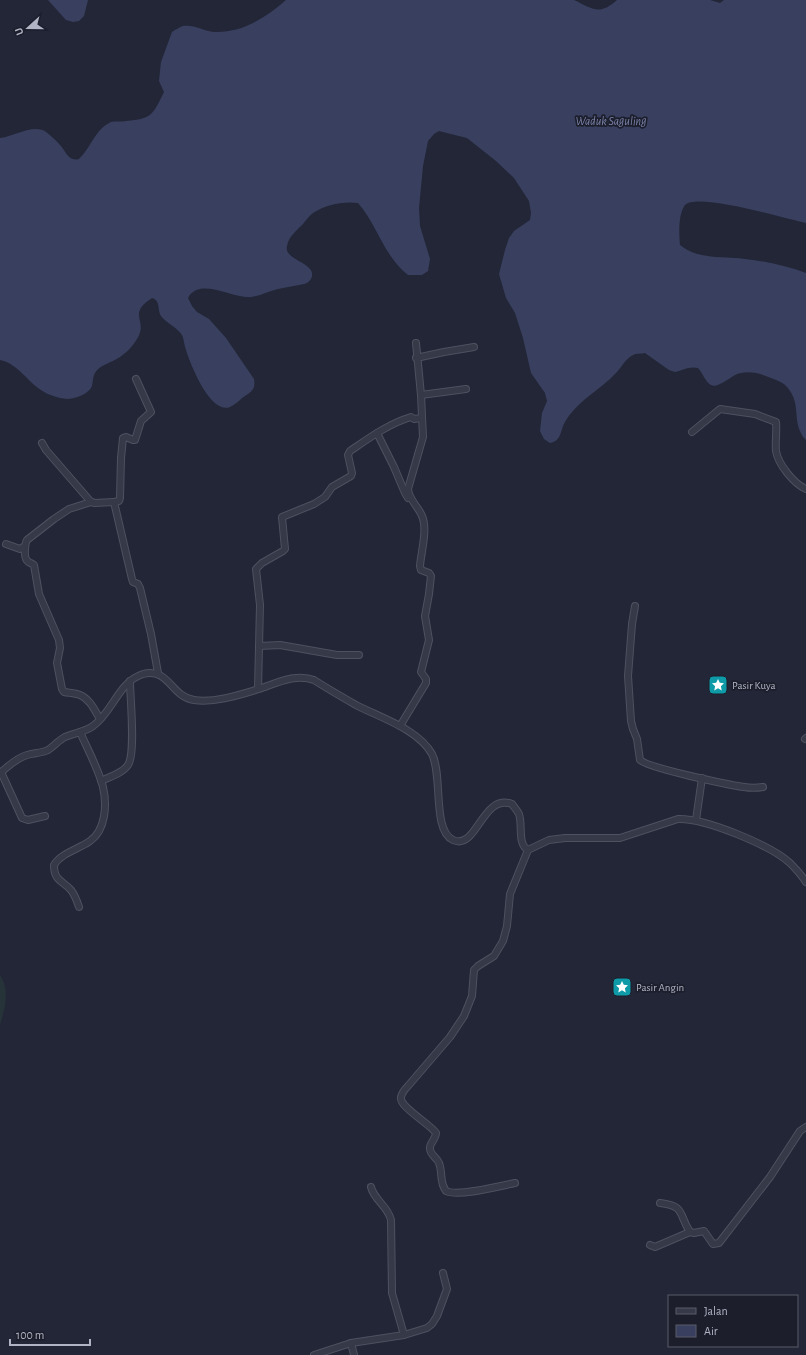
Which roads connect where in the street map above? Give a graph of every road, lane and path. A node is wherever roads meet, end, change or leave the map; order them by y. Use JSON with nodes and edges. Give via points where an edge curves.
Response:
{"nodes":[{"id":1,"x":416,"y":342,"type":"dead end"},
{"id":2,"x":474,"y":347,"type":"dead end"},
{"id":3,"x":416,"y":358,"type":"junction"},
{"id":4,"x":136,"y":379,"type":"dead end"},
{"id":5,"x":466,"y":389,"type":"dead end"},
{"id":6,"x":421,"y":395,"type":"junction"},
{"id":7,"x":422,"y":418,"type":"junction"},
{"id":8,"x":692,"y":432,"type":"dead end"},
{"id":9,"x":376,"y":433,"type":"junction"},
{"id":10,"x":42,"y":443,"type":"dead end"},
{"id":11,"x":806,"y":489,"type":"edge"},
{"id":12,"x":411,"y":499,"type":"junction"},
{"id":13,"x":91,"y":502,"type":"junction"},
{"id":14,"x":114,"y":502,"type":"junction"},
{"id":15,"x":6,"y":544,"type":"dead end"},
{"id":16,"x":25,"y":546,"type":"junction"},
{"id":17,"x":636,"y":606,"type":"dead end"},
{"id":18,"x":259,"y":646,"type":"junction"},
{"id":19,"x":358,"y":655,"type":"dead end"},
{"id":20,"x":158,"y":674,"type":"junction"},
{"id":21,"x":130,"y":681,"type":"junction"},
{"id":22,"x":258,"y":689,"type":"junction"},
{"id":23,"x":100,"y":719,"type":"junction"},
{"id":24,"x":400,"y":726,"type":"junction"},
{"id":25,"x":80,"y":732,"type":"junction"},
{"id":26,"x":1,"y":773,"type":"edge"},
{"id":27,"x":702,"y":778,"type":"junction"},
{"id":28,"x":101,"y":781,"type":"junction"},
{"id":29,"x":763,"y":787,"type":"dead end"},
{"id":30,"x":45,"y":816,"type":"dead end"},
{"id":31,"x":696,"y":820,"type":"junction"},
{"id":32,"x":528,"y":850,"type":"junction"},
{"id":33,"x":806,"y":882,"type":"edge"},
{"id":34,"x":79,"y":907,"type":"dead end"},
{"id":35,"x":806,"y":1127,"type":"edge"},
{"id":36,"x":515,"y":1183,"type":"dead end"},
{"id":37,"x":370,"y":1187,"type":"dead end"},
{"id":38,"x":660,"y":1203,"type":"dead end"},
{"id":39,"x":690,"y":1232,"type":"junction"},
{"id":40,"x":650,"y":1245,"type":"dead end"},
{"id":41,"x":443,"y":1273,"type":"dead end"},
{"id":42,"x":404,"y":1335,"type":"junction"},
{"id":43,"x":351,"y":1343,"type":"junction"},
{"id":44,"x":314,"y":1355,"type":"edge"},
{"id":45,"x":354,"y":1355,"type":"edge"}],
"edges":[{"from":1,"to":3,"type":"street"},
{"from":2,"to":3,"type":"street"},
{"from":3,"to":6,"type":"street"},
{"from":4,"to":14,"type":"street","via":[[151,412],[142,420],[135,440],[126,437],[123,439],[120,498]]},
{"from":5,"to":6,"type":"street"},
{"from":6,"to":7,"type":"street"},
{"from":7,"to":9,"type":"street","via":[[409,417]]},
{"from":7,"to":12,"type":"street","via":[[423,437],[408,489]]},
{"from":8,"to":11,"type":"street","via":[[720,409],[755,414],[776,422],[776,451],[793,480]]},
{"from":9,"to":12,"type":"street","via":[[405,493]]},
{"from":9,"to":18,"type":"street","via":[[348,452],[351,476],[332,487],[325,497],[314,504],[282,517],[285,549],[256,569],[260,605]]},
{"from":10,"to":13,"type":"street"},
{"from":12,"to":24,"type":"street","via":[[420,512],[425,529],[420,568],[432,578],[425,616],[429,640],[421,672],[426,678],[426,683]]},
{"from":13,"to":14,"type":"street"},
{"from":13,"to":16,"type":"street","via":[[68,509],[27,540]]},
{"from":14,"to":20,"type":"street","via":[[132,579],[140,588]]},
{"from":15,"to":16,"type":"street","via":[[20,549]]},
{"from":16,"to":23,"type":"street","via":[[26,559],[34,565],[41,600],[59,640],[60,648],[56,663],[62,689],[85,698]]},
{"from":17,"to":27,"type":"street","via":[[628,676],[632,729],[637,739],[639,758],[645,764]]},
{"from":18,"to":19,"type":"street","via":[[280,645],[332,654]]},
{"from":18,"to":22,"type":"street"},
{"from":20,"to":21,"type":"street","via":[[144,674]]},
{"from":20,"to":22,"type":"street","via":[[179,694],[193,700],[232,697]]},
{"from":21,"to":23,"type":"street"},
{"from":21,"to":28,"type":"street","via":[[130,762],[122,771]]},
{"from":22,"to":24,"type":"street","via":[[288,679],[307,678]]},
{"from":23,"to":25,"type":"street"},
{"from":24,"to":32,"type":"street","via":[[428,748],[432,755],[438,779],[442,826],[450,838],[458,842],[467,839],[491,808],[507,802],[512,804],[519,814],[522,842]]},
{"from":25,"to":26,"type":"street","via":[[64,738],[44,752],[27,755],[15,761]]},
{"from":25,"to":28,"type":"street"},
{"from":26,"to":30,"type":"street","via":[[22,818],[28,820]]},
{"from":27,"to":29,"type":"street","via":[[744,787]]},
{"from":27,"to":31,"type":"street"},
{"from":28,"to":34,"type":"street","via":[[104,794],[104,819],[101,827],[94,838],[54,865],[54,874],[73,893]]},
{"from":31,"to":32,"type":"street","via":[[678,819],[613,839],[549,840]]},
{"from":31,"to":33,"type":"street","via":[[765,847],[791,863]]},
{"from":32,"to":36,"type":"street","via":[[510,894],[503,941],[494,956],[476,968],[472,996],[464,1016],[401,1098],[405,1107],[428,1123],[436,1133],[430,1149],[439,1163],[442,1184],[446,1191],[461,1192]]},
{"from":35,"to":39,"type":"street","via":[[800,1131],[770,1177],[719,1243],[713,1244],[704,1230]]},
{"from":37,"to":42,"type":"street","via":[[390,1215],[392,1293]]},
{"from":38,"to":39,"type":"street","via":[[678,1208]]},
{"from":39,"to":40,"type":"street","via":[[655,1247]]},
{"from":41,"to":42,"type":"street","via":[[447,1289],[435,1320],[427,1328]]},
{"from":42,"to":43,"type":"street"},
{"from":43,"to":44,"type":"street"},
{"from":43,"to":45,"type":"street"}]}
